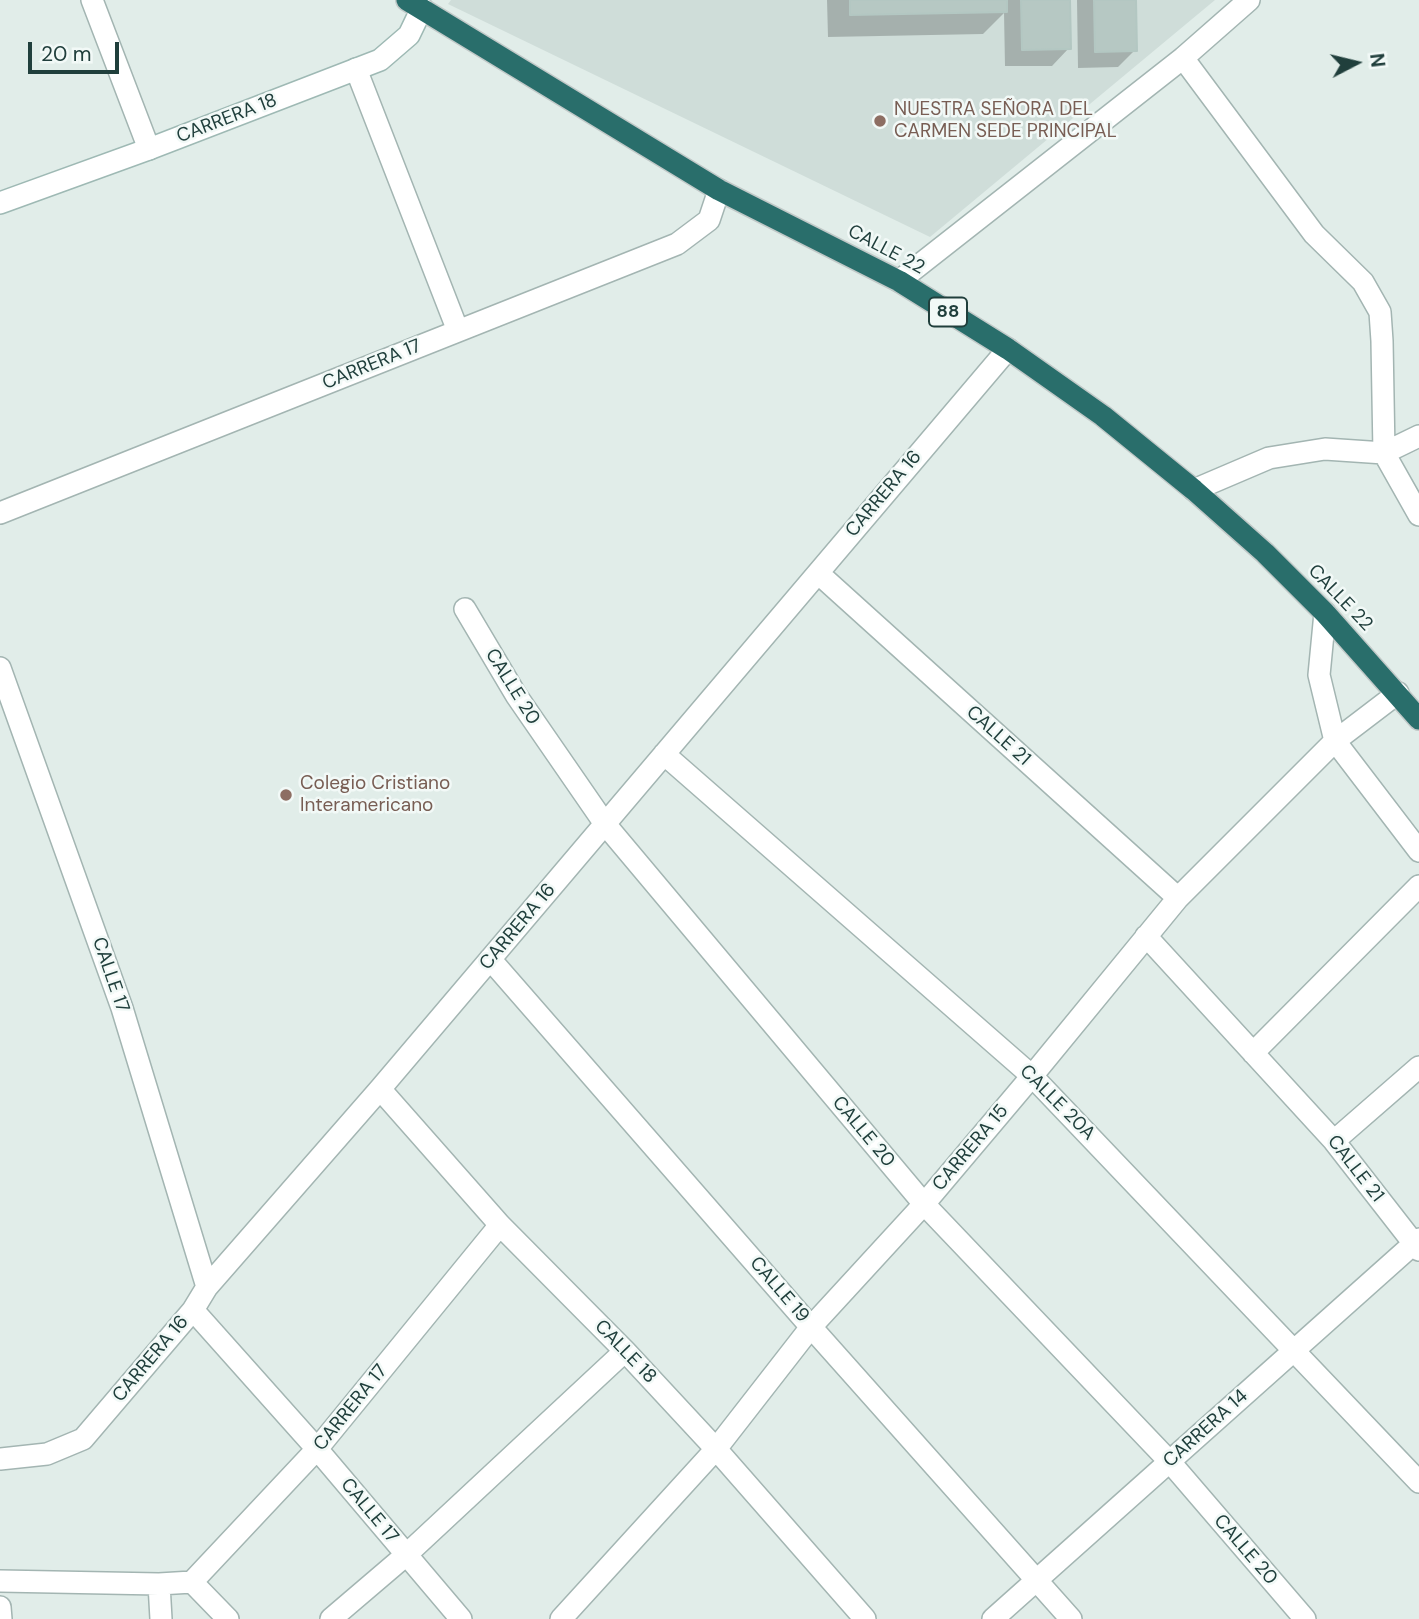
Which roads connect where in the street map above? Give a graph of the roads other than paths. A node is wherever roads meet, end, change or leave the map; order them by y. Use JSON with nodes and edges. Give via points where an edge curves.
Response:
{"nodes":[{"id":1,"x":92,"y":0,"type":"edge"},
{"id":2,"x":1249,"y":0,"type":"edge"},
{"id":3,"x":419,"y":3,"type":"edge"},
{"id":4,"x":1183,"y":58,"type":"junction"},
{"id":5,"x":356,"y":69,"type":"junction"},
{"id":6,"x":149,"y":149,"type":"junction"},
{"id":7,"x":719,"y":190,"type":"junction"},
{"id":8,"x":0,"y":203,"type":"edge"},
{"id":9,"x":899,"y":281,"type":"junction"},
{"id":10,"x":458,"y":331,"type":"junction"},
{"id":11,"x":1008,"y":349,"type":"junction"},
{"id":12,"x":1419,"y":436,"type":"edge"},
{"id":13,"x":1384,"y":453,"type":"junction"},
{"id":14,"x":1194,"y":490,"type":"junction"},
{"id":15,"x":0,"y":513,"type":"edge"},
{"id":16,"x":1419,"y":515,"type":"edge"},
{"id":17,"x":818,"y":573,"type":"junction"},
{"id":18,"x":465,"y":609,"type":"dead end"},
{"id":19,"x":1325,"y":613,"type":"junction"},
{"id":20,"x":0,"y":668,"type":"edge"},
{"id":21,"x":1398,"y":693,"type":"junction"},
{"id":22,"x":1419,"y":719,"type":"edge"},
{"id":23,"x":1335,"y":741,"type":"junction"},
{"id":24,"x":664,"y":754,"type":"junction"},
{"id":25,"x":605,"y":824,"type":"junction"},
{"id":26,"x":1419,"y":851,"type":"edge"},
{"id":27,"x":1419,"y":886,"type":"edge"},
{"id":28,"x":1178,"y":898,"type":"junction"},
{"id":29,"x":1146,"y":936,"type":"junction"},
{"id":30,"x":490,"y":959,"type":"junction"},
{"id":31,"x":1253,"y":1053,"type":"junction"},
{"id":32,"x":1419,"y":1067,"type":"edge"},
{"id":33,"x":1032,"y":1076,"type":"junction"},
{"id":34,"x":380,"y":1089,"type":"junction"},
{"id":35,"x":1334,"y":1141,"type":"junction"},
{"id":36,"x":924,"y":1204,"type":"junction"},
{"id":37,"x":499,"y":1225,"type":"junction"},
{"id":38,"x":1417,"y":1244,"type":"edge"},
{"id":39,"x":207,"y":1287,"type":"junction"},
{"id":40,"x":193,"y":1310,"type":"junction"},
{"id":41,"x":811,"y":1327,"type":"junction"},
{"id":42,"x":1295,"y":1350,"type":"junction"},
{"id":43,"x":625,"y":1352,"type":"junction"},
{"id":44,"x":317,"y":1449,"type":"junction"},
{"id":45,"x":716,"y":1449,"type":"junction"},
{"id":46,"x":0,"y":1459,"type":"edge"},
{"id":47,"x":1170,"y":1462,"type":"junction"},
{"id":48,"x":1419,"y":1482,"type":"edge"},
{"id":49,"x":406,"y":1555,"type":"junction"},
{"id":50,"x":0,"y":1581,"type":"edge"},
{"id":51,"x":1036,"y":1581,"type":"junction"},
{"id":52,"x":192,"y":1582,"type":"junction"},
{"id":53,"x":159,"y":1584,"type":"junction"},
{"id":54,"x":0,"y":1607,"type":"edge"},
{"id":55,"x":1,"y":1619,"type":"edge"},
{"id":56,"x":161,"y":1619,"type":"edge"},
{"id":57,"x":228,"y":1619,"type":"edge"},
{"id":58,"x":331,"y":1619,"type":"edge"},
{"id":59,"x":461,"y":1619,"type":"edge"},
{"id":60,"x":561,"y":1619,"type":"edge"},
{"id":61,"x":865,"y":1619,"type":"edge"},
{"id":62,"x":993,"y":1619,"type":"edge"},
{"id":63,"x":1071,"y":1619,"type":"edge"},
{"id":64,"x":1305,"y":1619,"type":"edge"}],
"edges":[{"from":1,"to":6,"type":"street"},
{"from":2,"to":4,"type":"street"},
{"from":3,"to":5,"type":"street","name":"CARRERA 18","via":[[410,35],[380,60]]},
{"from":3,"to":7,"type":"highway","name":"CALLE 22","number":"88"},
{"from":4,"to":9,"type":"street"},
{"from":4,"to":13,"type":"street","via":[[1314,234],[1363,282],[1380,312]]},
{"from":5,"to":6,"type":"street","name":"CARRERA 18"},
{"from":5,"to":10,"type":"street"},
{"from":6,"to":8,"type":"street","name":"CARRERA 18"},
{"from":7,"to":9,"type":"highway","name":"CALLE 22","number":"88"},
{"from":7,"to":10,"type":"street","name":"CARRERA 17","via":[[709,220],[677,244]]},
{"from":9,"to":11,"type":"highway","name":"CALLE 22","number":"88"},
{"from":10,"to":15,"type":"street","name":"CARRERA 17"},
{"from":11,"to":14,"type":"highway","name":"CALLE 22","number":"88","via":[[1104,416]]},
{"from":11,"to":17,"type":"street","name":"CARRERA 16"},
{"from":12,"to":13,"type":"street"},
{"from":13,"to":14,"type":"street","via":[[1325,449],[1269,458]]},
{"from":13,"to":16,"type":"street"},
{"from":14,"to":19,"type":"highway","name":"CALLE 22","number":"88"},
{"from":17,"to":24,"type":"street","name":"CARRERA 16"},
{"from":17,"to":28,"type":"street","name":"CALLE 21"},
{"from":18,"to":25,"type":"street","name":"CALLE 20","via":[[516,695]]},
{"from":19,"to":21,"type":"highway","name":"CALLE 22","number":"88"},
{"from":19,"to":23,"type":"street","via":[[1318,675]]},
{"from":20,"to":39,"type":"street","name":"CALLE 17","via":[[122,1008]]},
{"from":21,"to":22,"type":"highway","name":"CALLE 22","number":"88"},
{"from":21,"to":23,"type":"street","name":"CARRERA 15"},
{"from":23,"to":26,"type":"street"},
{"from":23,"to":28,"type":"street","name":"CARRERA 15"},
{"from":24,"to":25,"type":"street","name":"CARRERA 16"},
{"from":24,"to":33,"type":"street","name":"CALLE 20A"},
{"from":25,"to":30,"type":"street","name":"CARRERA 16"},
{"from":25,"to":36,"type":"street","name":"CALLE 20"},
{"from":27,"to":31,"type":"street"},
{"from":28,"to":29,"type":"street","name":"CARRERA 15"},
{"from":29,"to":31,"type":"street","name":"CALLE 21"},
{"from":29,"to":33,"type":"street","name":"CARRERA 15"},
{"from":30,"to":34,"type":"street","name":"CARRERA 16"},
{"from":30,"to":41,"type":"street","name":"CALLE 19"},
{"from":31,"to":35,"type":"street","name":"CALLE 21"},
{"from":32,"to":35,"type":"street"},
{"from":33,"to":36,"type":"street","name":"CARRERA 15"},
{"from":33,"to":42,"type":"street","name":"CALLE 20A"},
{"from":34,"to":37,"type":"street","name":"CALLE 18"},
{"from":34,"to":39,"type":"street","name":"CARRERA 16"},
{"from":35,"to":38,"type":"street","name":"CALLE 21"},
{"from":36,"to":41,"type":"street","name":"CARRERA 15"},
{"from":36,"to":47,"type":"street","name":"CALLE 20"},
{"from":37,"to":43,"type":"street","name":"CALLE 18"},
{"from":37,"to":44,"type":"street","name":"CARRERA 17"},
{"from":38,"to":42,"type":"street","name":"CARRERA 14"},
{"from":39,"to":40,"type":"street","name":"CARRERA 16"},
{"from":40,"to":44,"type":"street","name":"CALLE 17"},
{"from":40,"to":46,"type":"street","name":"CARRERA 16","via":[[83,1439],[47,1454]]},
{"from":41,"to":45,"type":"street","name":"CARRERA 15"},
{"from":41,"to":51,"type":"street","name":"CALLE 19"},
{"from":42,"to":47,"type":"street","name":"CARRERA 14"},
{"from":42,"to":48,"type":"street","name":"CALLE 20A"},
{"from":43,"to":45,"type":"street","name":"CALLE 18"},
{"from":43,"to":49,"type":"street"},
{"from":44,"to":49,"type":"street","name":"CALLE 17"},
{"from":44,"to":52,"type":"street","name":"CARRERA 17"},
{"from":45,"to":60,"type":"street","name":"CARRERA 15"},
{"from":45,"to":61,"type":"street","name":"CALLE 18"},
{"from":47,"to":51,"type":"street","name":"CARRERA 14"},
{"from":47,"to":64,"type":"street","name":"CALLE 20"},
{"from":49,"to":58,"type":"street"},
{"from":49,"to":59,"type":"street","name":"CALLE 17"},
{"from":50,"to":53,"type":"street"},
{"from":51,"to":62,"type":"street","name":"CARRERA 14"},
{"from":51,"to":63,"type":"street","name":"CALLE 19"},
{"from":52,"to":53,"type":"street"},
{"from":52,"to":57,"type":"street"},
{"from":53,"to":56,"type":"street"},
{"from":54,"to":55,"type":"street"}]}
